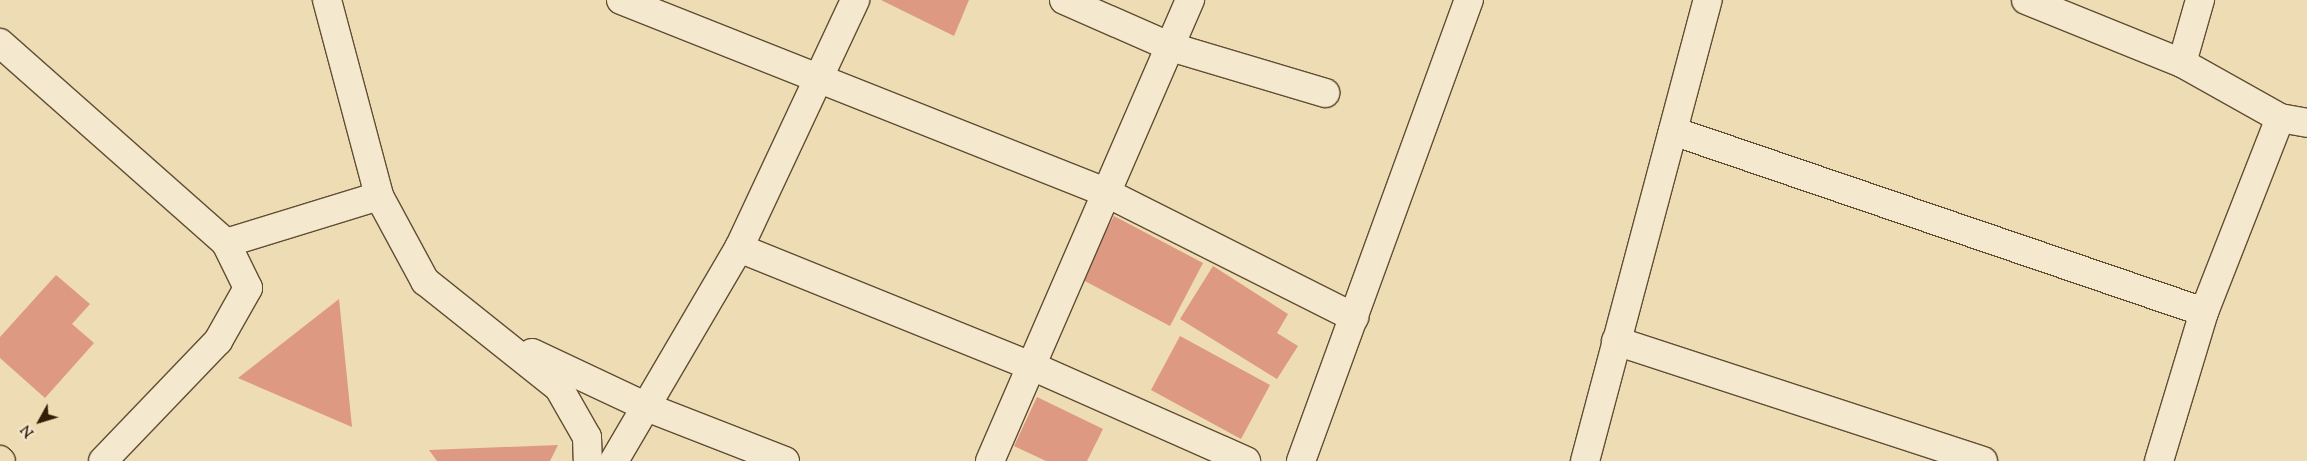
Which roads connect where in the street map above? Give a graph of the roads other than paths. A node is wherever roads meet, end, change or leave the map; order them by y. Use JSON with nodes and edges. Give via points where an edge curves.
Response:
{"nodes":[{"id":1,"x":327,"y":0,"type":"edge"},
{"id":2,"x":855,"y":0,"type":"edge"},
{"id":3,"x":1064,"y":0,"type":"edge"},
{"id":4,"x":1190,"y":0,"type":"edge"},
{"id":5,"x":1469,"y":0,"type":"edge"},
{"id":6,"x":1708,"y":0,"type":"edge"},
{"id":7,"x":2026,"y":0,"type":"edge"},
{"id":8,"x":2200,"y":0,"type":"edge"},
{"id":9,"x":625,"y":1,"type":"edge"},
{"id":10,"x":0,"y":43,"type":"edge"},
{"id":11,"x":1172,"y":47,"type":"junction"},
{"id":12,"x":2182,"y":63,"type":"junction"},
{"id":13,"x":822,"y":78,"type":"junction"},
{"id":14,"x":1325,"y":93,"type":"dead end"},
{"id":15,"x":2280,"y":118,"type":"junction"},
{"id":16,"x":2307,"y":123,"type":"edge"},
{"id":17,"x":1673,"y":131,"type":"junction"},
{"id":18,"x":1105,"y":192,"type":"junction"},
{"id":19,"x":378,"y":196,"type":"junction"},
{"id":20,"x":226,"y":243,"type":"junction"},
{"id":21,"x":739,"y":248,"type":"junction"},
{"id":22,"x":2204,"y":312,"type":"junction"},
{"id":23,"x":1354,"y":317,"type":"junction"},
{"id":24,"x":501,"y":339,"type":"junction"},
{"id":25,"x":1616,"y":342,"type":"junction"},
{"id":26,"x":1034,"y":367,"type":"junction"},
{"id":27,"x":649,"y":408,"type":"junction"},
{"id":28,"x":103,"y":461,"type":"edge"},
{"id":29,"x":588,"y":461,"type":"edge"},
{"id":30,"x":614,"y":461,"type":"edge"},
{"id":31,"x":785,"y":461,"type":"edge"},
{"id":32,"x":990,"y":461,"type":"edge"},
{"id":33,"x":1246,"y":461,"type":"edge"},
{"id":34,"x":1301,"y":461,"type":"edge"},
{"id":35,"x":1585,"y":461,"type":"edge"},
{"id":36,"x":1983,"y":461,"type":"edge"},
{"id":37,"x":2159,"y":461,"type":"edge"}],
"edges":[{"from":1,"to":19,"type":"street"},
{"from":2,"to":13,"type":"street"},
{"from":3,"to":11,"type":"street"},
{"from":4,"to":11,"type":"street"},
{"from":5,"to":23,"type":"street"},
{"from":6,"to":17,"type":"street"},
{"from":7,"to":12,"type":"street"},
{"from":8,"to":12,"type":"street"},
{"from":9,"to":13,"type":"street"},
{"from":10,"to":20,"type":"street"},
{"from":11,"to":14,"type":"street"},
{"from":11,"to":18,"type":"street"},
{"from":12,"to":15,"type":"street"},
{"from":13,"to":18,"type":"street"},
{"from":13,"to":21,"type":"street"},
{"from":15,"to":16,"type":"street"},
{"from":15,"to":22,"type":"street"},
{"from":17,"to":22,"type":"street"},
{"from":17,"to":25,"type":"street"},
{"from":18,"to":23,"type":"street"},
{"from":18,"to":26,"type":"street"},
{"from":19,"to":20,"type":"street"},
{"from":19,"to":24,"type":"street","via":[[425,281]]},
{"from":20,"to":28,"type":"street","via":[[248,288],[218,341]]},
{"from":21,"to":26,"type":"street"},
{"from":21,"to":27,"type":"street"},
{"from":22,"to":37,"type":"street"},
{"from":23,"to":34,"type":"street"},
{"from":24,"to":27,"type":"street"},
{"from":24,"to":29,"type":"street","via":[[559,388],[587,437]]},
{"from":25,"to":35,"type":"street"},
{"from":25,"to":36,"type":"street"},
{"from":26,"to":32,"type":"street"},
{"from":26,"to":33,"type":"street"},
{"from":27,"to":30,"type":"street"},
{"from":27,"to":31,"type":"street"}]}
